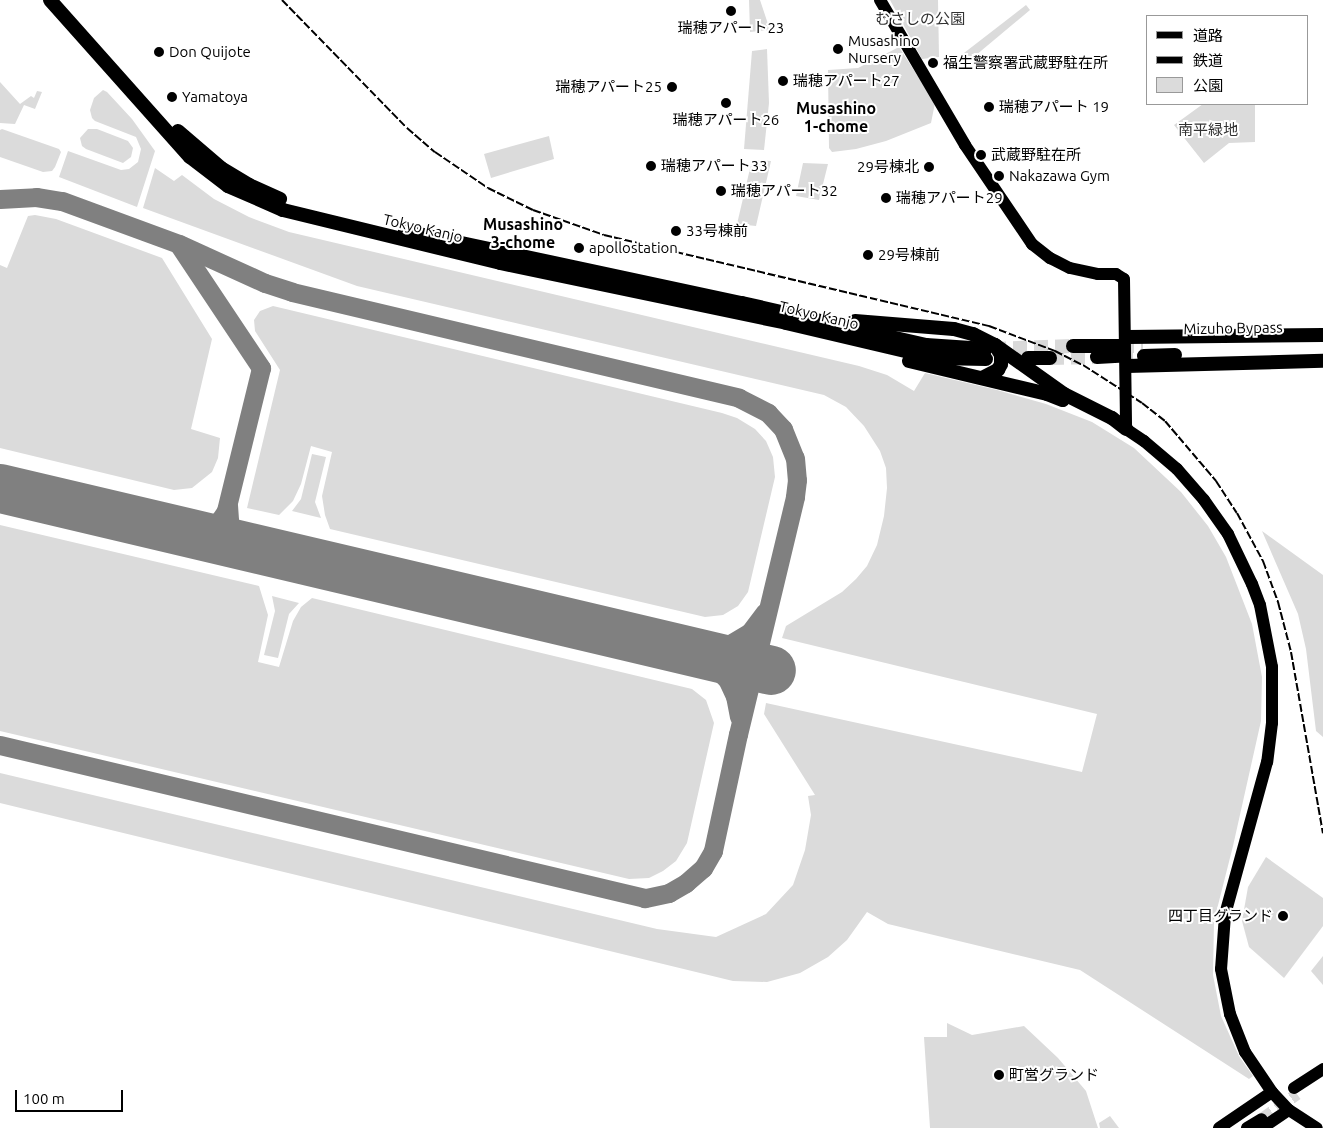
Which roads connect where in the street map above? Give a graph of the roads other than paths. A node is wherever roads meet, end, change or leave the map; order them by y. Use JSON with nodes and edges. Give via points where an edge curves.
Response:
{"nodes":[{"id":1,"x":50,"y":0,"type":"edge"},
{"id":2,"x":60,"y":0,"type":"edge"},
{"id":3,"x":880,"y":0,"type":"edge"},
{"id":4,"x":735,"y":314,"type":"junction"},
{"id":5,"x":1323,"y":335,"type":"edge"},
{"id":6,"x":1323,"y":342,"type":"edge"},
{"id":7,"x":1073,"y":346,"type":"tunnel mouth"},
{"id":8,"x":989,"y":351,"type":"junction"},
{"id":9,"x":1123,"y":351,"type":"junction"},
{"id":10,"x":1323,"y":353,"type":"edge"},
{"id":11,"x":1097,"y":357,"type":"tunnel mouth"},
{"id":12,"x":1028,"y":358,"type":"dead end"},
{"id":13,"x":1050,"y":358,"type":"tunnel mouth"},
{"id":14,"x":1323,"y":361,"type":"edge"},
{"id":15,"x":982,"y":378,"type":"junction"},
{"id":16,"x":1126,"y":429,"type":"junction"},
{"id":17,"x":1323,"y":1069,"type":"edge"},
{"id":18,"x":1323,"y":1077,"type":"edge"},
{"id":19,"x":1272,"y":1092,"type":"junction"},
{"id":20,"x":1289,"y":1110,"type":"junction"},
{"id":21,"x":1260,"y":1120,"type":"edge"},
{"id":22,"x":1219,"y":1128,"type":"edge"},
{"id":23,"x":1234,"y":1128,"type":"edge"},
{"id":24,"x":1247,"y":1128,"type":"edge"},
{"id":25,"x":1317,"y":1128,"type":"edge"}],
"edges":[{"from":1,"to":4,"type":"highway","name":"Tokyo Kanjo","via":[[186,152],[203,168],[246,195],[303,216],[500,264]]},
{"from":2,"to":8,"type":"highway","name":"Tokyo Kanjo","via":[[183,136],[221,168],[264,193],[318,211],[655,285],[743,296],[861,322],[973,334]]},
{"from":3,"to":9,"type":"main road","via":[[965,145],[1032,244],[1070,268],[1116,274],[1124,279]]},
{"from":4,"to":8,"type":"highway","name":"Tokyo Kanjo","via":[[937,358]]},
{"from":4,"to":15,"type":"highway","via":[[787,332]]},
{"from":5,"to":9,"type":"highway"},
{"from":6,"to":10,"type":"highway","name":"Mizuho Bypass","via":[[1143,351]]},
{"from":7,"to":9,"type":"highway"},
{"from":8,"to":15,"type":"highway","via":[[1001,354],[1001,364],[993,374]]},
{"from":8,"to":16,"type":"highway","name":"Tokyo Kanjo","via":[[1112,418]]},
{"from":9,"to":11,"type":"highway"},
{"from":9,"to":14,"type":"highway"},
{"from":9,"to":16,"type":"main road"},
{"from":12,"to":13,"type":"highway"},
{"from":15,"to":16,"type":"highway","via":[[1047,394]]},
{"from":16,"to":19,"type":"main road","via":[[1177,469],[1228,534],[1252,584],[1268,643],[1274,688],[1270,742],[1225,916],[1221,969],[1225,997],[1235,1028],[1245,1052]]},
{"from":17,"to":18,"type":"main road","via":[[1296,1091]]},
{"from":19,"to":20,"type":"main road"},
{"from":19,"to":22,"type":"main road"},
{"from":20,"to":21,"type":"main road"},
{"from":20,"to":25,"type":"main road"},
{"from":21,"to":23,"type":"main road"},
{"from":21,"to":24,"type":"main road"}]}
